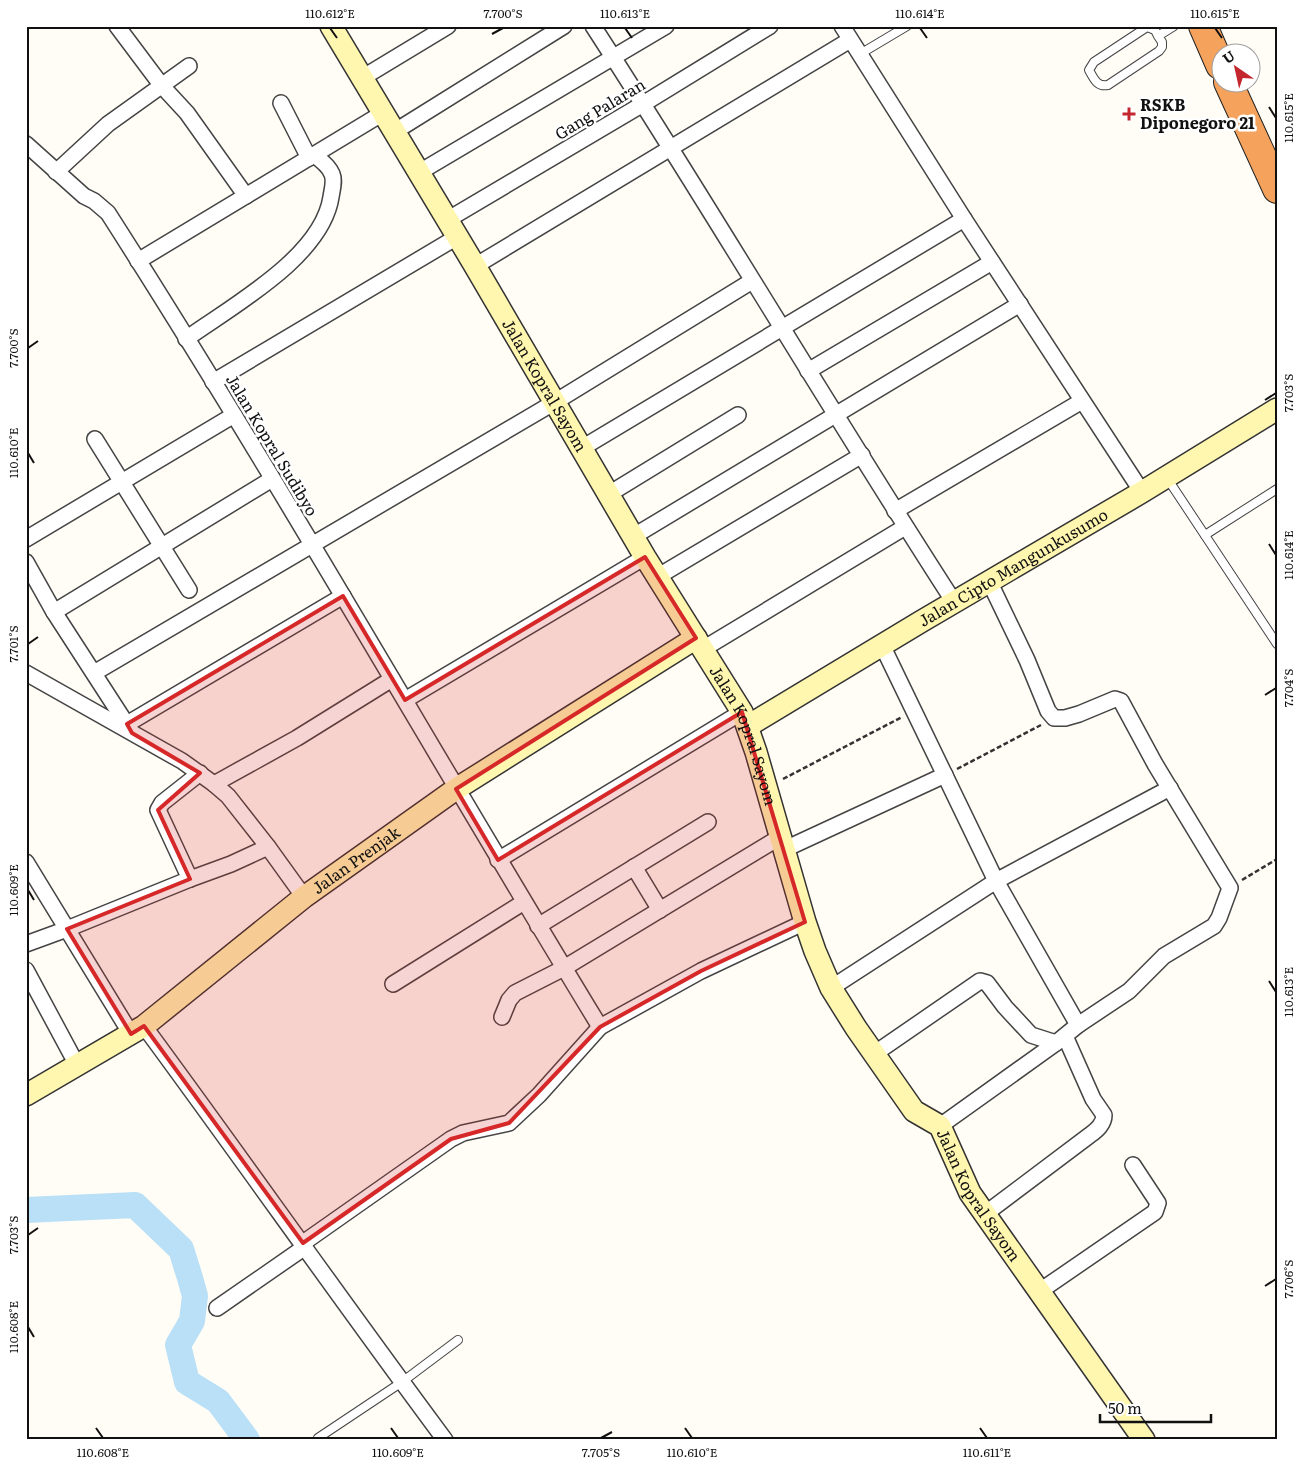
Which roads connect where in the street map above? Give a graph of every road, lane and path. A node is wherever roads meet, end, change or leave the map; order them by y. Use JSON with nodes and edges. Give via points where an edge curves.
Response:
{"nodes":[{"id":1,"x":117,"y":26,"type":"edge"},
{"id":2,"x":448,"y":26,"type":"edge"},
{"id":3,"x":564,"y":26,"type":"edge"},
{"id":4,"x":593,"y":26,"type":"edge"},
{"id":5,"x":666,"y":26,"type":"edge"},
{"id":6,"x":770,"y":26,"type":"edge"},
{"id":7,"x":842,"y":26,"type":"edge"},
{"id":8,"x":907,"y":26,"type":"edge"},
{"id":9,"x":1174,"y":26,"type":"edge"},
{"id":10,"x":1203,"y":26,"type":"edge"},
{"id":11,"x":334,"y":27,"type":"edge"},
{"id":12,"x":1158,"y":36,"type":"junction"},
{"id":13,"x":850,"y":40,"type":"junction"},
{"id":14,"x":1210,"y":42,"type":"edge"},
{"id":15,"x":860,"y":54,"type":"junction"},
{"id":16,"x":613,"y":57,"type":"junction"},
{"id":17,"x":189,"y":66,"type":"dead end"},
{"id":18,"x":362,"y":78,"type":"junction"},
{"id":19,"x":162,"y":86,"type":"junction"},
{"id":20,"x":1233,"y":92,"type":"edge"},
{"id":21,"x":282,"y":103,"type":"dead end"},
{"id":22,"x":643,"y":104,"type":"junction"},
{"id":23,"x":383,"y":113,"type":"junction"},
{"id":24,"x":394,"y":132,"type":"junction"},
{"id":25,"x":26,"y":144,"type":"edge"},
{"id":26,"x":672,"y":148,"type":"junction"},
{"id":27,"x":312,"y":156,"type":"junction"},
{"id":28,"x":56,"y":172,"type":"junction"},
{"id":29,"x":418,"y":174,"type":"junction"},
{"id":30,"x":1277,"y":189,"type":"edge"},
{"id":31,"x":246,"y":196,"type":"junction"},
{"id":32,"x":964,"y":219,"type":"junction"},
{"id":33,"x":452,"y":229,"type":"junction"},
{"id":34,"x":138,"y":261,"type":"junction"},
{"id":35,"x":992,"y":262,"type":"junction"},
{"id":36,"x":475,"y":266,"type":"junction"},
{"id":37,"x":752,"y":281,"type":"junction"},
{"id":38,"x":1020,"y":304,"type":"junction"},
{"id":39,"x":781,"y":328,"type":"junction"},
{"id":40,"x":186,"y":338,"type":"junction"},
{"id":41,"x":808,"y":371,"type":"junction"},
{"id":42,"x":213,"y":382,"type":"junction"},
{"id":43,"x":1082,"y":401,"type":"junction"},
{"id":44,"x":555,"y":402,"type":"junction"},
{"id":45,"x":1277,"y":409,"type":"edge"},
{"id":46,"x":234,"y":415,"type":"junction"},
{"id":47,"x":738,"y":415,"type":"dead end"},
{"id":48,"x":836,"y":415,"type":"junction"},
{"id":49,"x":95,"y":439,"type":"dead end"},
{"id":50,"x":582,"y":448,"type":"junction"},
{"id":51,"x":862,"y":455,"type":"junction"},
{"id":52,"x":1166,"y":477,"type":"junction"},
{"id":53,"x":272,"y":479,"type":"junction"},
{"id":54,"x":121,"y":484,"type":"junction"},
{"id":55,"x":1277,"y":489,"type":"edge"},
{"id":56,"x":1142,"y":492,"type":"junction"},
{"id":57,"x":609,"y":494,"type":"junction"},
{"id":58,"x":895,"y":511,"type":"junction"},
{"id":59,"x":905,"y":527,"type":"junction"},
{"id":60,"x":1205,"y":535,"type":"junction"},
{"id":61,"x":634,"y":536,"type":"junction"},
{"id":62,"x":26,"y":539,"type":"edge"},
{"id":63,"x":312,"y":545,"type":"junction"},
{"id":64,"x":160,"y":546,"type":"junction"},
{"id":65,"x":645,"y":557,"type":"junction"},
{"id":66,"x":26,"y":562,"type":"edge"},
{"id":67,"x":657,"y":577,"type":"junction"},
{"id":68,"x":990,"y":583,"type":"junction"},
{"id":69,"x":188,"y":590,"type":"dead end"},
{"id":70,"x":343,"y":596,"type":"junction"},
{"id":71,"x":954,"y":602,"type":"junction"},
{"id":72,"x":54,"y":612,"type":"junction"},
{"id":73,"x":699,"y":644,"type":"junction"},
{"id":74,"x":1277,"y":644,"type":"edge"},
{"id":75,"x":882,"y":645,"type":"junction"},
{"id":76,"x":26,"y":673,"type":"edge"},
{"id":77,"x":94,"y":674,"type":"junction"},
{"id":78,"x":392,"y":679,"type":"junction"},
{"id":79,"x":404,"y":700,"type":"junction"},
{"id":80,"x":914,"y":711,"type":"junction"},
{"id":81,"x":1054,"y":718,"type":"junction"},
{"id":82,"x":745,"y":719,"type":"junction"},
{"id":83,"x":129,"y":729,"type":"junction"},
{"id":84,"x":200,"y":773,"type":"junction"},
{"id":85,"x":945,"y":775,"type":"junction"},
{"id":86,"x":214,"y":784,"type":"junction"},
{"id":87,"x":766,"y":787,"type":"junction"},
{"id":88,"x":1170,"y":788,"type":"junction"},
{"id":89,"x":456,"y":789,"type":"junction"},
{"id":90,"x":708,"y":822,"type":"dead end"},
{"id":91,"x":782,"y":843,"type":"junction"},
{"id":92,"x":268,"y":847,"type":"junction"},
{"id":93,"x":1277,"y":859,"type":"edge"},
{"id":94,"x":498,"y":860,"type":"junction"},
{"id":95,"x":26,"y":862,"type":"edge"},
{"id":96,"x":634,"y":867,"type":"junction"},
{"id":97,"x":190,"y":879,"type":"junction"},
{"id":98,"x":996,"y":881,"type":"junction"},
{"id":99,"x":1230,"y":888,"type":"junction"},
{"id":100,"x":304,"y":898,"type":"junction"},
{"id":101,"x":524,"y":902,"type":"junction"},
{"id":102,"x":660,"y":910,"type":"junction"},
{"id":103,"x":805,"y":922,"type":"junction"},
{"id":104,"x":538,"y":926,"type":"junction"},
{"id":105,"x":67,"y":929,"type":"junction"},
{"id":106,"x":26,"y":944,"type":"edge"},
{"id":107,"x":564,"y":968,"type":"junction"},
{"id":108,"x":26,"y":970,"type":"edge"},
{"id":109,"x":394,"y":984,"type":"dead end"},
{"id":110,"x":831,"y":988,"type":"junction"},
{"id":111,"x":502,"y":1016,"type":"dead end"},
{"id":112,"x":1078,"y":1024,"type":"junction"},
{"id":113,"x":600,"y":1027,"type":"junction"},
{"id":114,"x":137,"y":1030,"type":"junction"},
{"id":115,"x":1061,"y":1040,"type":"junction"},
{"id":116,"x":874,"y":1054,"type":"junction"},
{"id":117,"x":77,"y":1065,"type":"junction"},
{"id":118,"x":26,"y":1095,"type":"edge"},
{"id":119,"x":940,"y":1126,"type":"junction"},
{"id":120,"x":1133,"y":1165,"type":"dead end"},
{"id":121,"x":984,"y":1214,"type":"junction"},
{"id":122,"x":304,"y":1245,"type":"junction"},
{"id":123,"x":1040,"y":1291,"type":"junction"},
{"id":124,"x":217,"y":1308,"type":"dead end"},
{"id":125,"x":458,"y":1340,"type":"dead end"},
{"id":126,"x":402,"y":1382,"type":"junction"},
{"id":127,"x":318,"y":1438,"type":"dead end"},
{"id":128,"x":445,"y":1440,"type":"edge"},
{"id":129,"x":1144,"y":1440,"type":"edge"}],
"edges":[{"from":1,"to":19,"type":"street"},
{"from":2,"to":18,"type":"street"},
{"from":3,"to":24,"type":"street"},
{"from":4,"to":16,"type":"street"},
{"from":5,"to":16,"type":"street"},
{"from":6,"to":22,"type":"street","name":"Gang Palaran"},
{"from":7,"to":13,"type":"street"},
{"from":8,"to":15,"type":"lane"},
{"from":9,"to":12,"type":"lane"},
{"from":10,"to":14,"type":"highway"},
{"from":11,"to":18,"type":"street","name":"Jalan Kopral Sayom"},
{"from":12,"to":12,"type":"lane","via":[[1162,42],[1159,51],[1108,85],[1098,84],[1089,70],[1094,62],[1147,27],[1155,30]]},
{"from":13,"to":15,"type":"street"},
{"from":13,"to":26,"type":"street"},
{"from":15,"to":32,"type":"street"},
{"from":16,"to":22,"type":"street"},
{"from":16,"to":29,"type":"street"},
{"from":17,"to":19,"type":"street"},
{"from":18,"to":23,"type":"street","name":"Jalan Kopral Sayom"},
{"from":19,"to":28,"type":"street","via":[[108,124]]},
{"from":19,"to":31,"type":"street","via":[[187,113]]},
{"from":20,"to":30,"type":"highway"},
{"from":21,"to":27,"type":"street"},
{"from":22,"to":26,"type":"street"},
{"from":22,"to":33,"type":"street","name":"Gang Palaran"},
{"from":23,"to":24,"type":"street","name":"Jalan Kopral Sayom"},
{"from":23,"to":27,"type":"street"},
{"from":24,"to":29,"type":"street","name":"Jalan Kopral Sayom"},
{"from":25,"to":28,"type":"street","name":"Jalan Kopral Sudibyo"},
{"from":26,"to":36,"type":"street"},
{"from":26,"to":37,"type":"street"},
{"from":27,"to":31,"type":"street"},
{"from":27,"to":40,"type":"street","via":[[329,168],[333,176],[331,201],[317,233],[295,258],[263,285]]},
{"from":28,"to":34,"type":"street","name":"Jalan Kopral Sudibyo","via":[[108,213]]},
{"from":29,"to":33,"type":"street","name":"Jalan Kopral Sayom"},
{"from":31,"to":34,"type":"street"},
{"from":32,"to":35,"type":"street"},
{"from":32,"to":39,"type":"street"},
{"from":33,"to":36,"type":"street","name":"Jalan Kopral Sayom"},
{"from":33,"to":42,"type":"street","name":"Gang Palaran"},
{"from":34,"to":40,"type":"street","name":"Jalan Kopral Sudibyo"},
{"from":35,"to":38,"type":"street"},
{"from":35,"to":41,"type":"street"},
{"from":36,"to":44,"type":"street","name":"Jalan Kopral Sayom"},
{"from":37,"to":39,"type":"street"},
{"from":37,"to":44,"type":"street"},
{"from":38,"to":43,"type":"street"},
{"from":38,"to":48,"type":"street"},
{"from":39,"to":41,"type":"street"},
{"from":39,"to":50,"type":"street"},
{"from":40,"to":42,"type":"street","name":"Jalan Kopral Sudibyo"},
{"from":41,"to":48,"type":"street"},
{"from":42,"to":46,"type":"street","name":"Jalan Kopral Sudibyo"},
{"from":43,"to":56,"type":"street"},
{"from":43,"to":58,"type":"street"},
{"from":44,"to":50,"type":"street","name":"Jalan Kopral Sayom"},
{"from":44,"to":63,"type":"street"},
{"from":45,"to":52,"type":"street","name":"Jalan Cipto Mangunkusumo"},
{"from":46,"to":53,"type":"street","name":"Jalan Kopral Sudibyo"},
{"from":46,"to":54,"type":"street"},
{"from":47,"to":57,"type":"street"},
{"from":48,"to":51,"type":"street"},
{"from":48,"to":61,"type":"street"},
{"from":49,"to":54,"type":"street"},
{"from":50,"to":57,"type":"street","name":"Jalan Kopral Sayom"},
{"from":51,"to":58,"type":"street"},
{"from":51,"to":67,"type":"street"},
{"from":52,"to":56,"type":"street","name":"Jalan Cipto Mangunkusumo"},
{"from":52,"to":60,"type":"lane"},
{"from":53,"to":63,"type":"street","name":"Jalan Kopral Sudibyo"},
{"from":53,"to":64,"type":"street"},
{"from":54,"to":62,"type":"street"},
{"from":54,"to":64,"type":"street"},
{"from":55,"to":60,"type":"lane"},
{"from":56,"to":68,"type":"street","name":"Jalan Cipto Mangunkusumo"},
{"from":57,"to":61,"type":"street","name":"Jalan Kopral Sayom"},
{"from":58,"to":59,"type":"street"},
{"from":59,"to":71,"type":"street"},
{"from":59,"to":73,"type":"street"},
{"from":60,"to":74,"type":"lane"},
{"from":61,"to":65,"type":"street","name":"Jalan Kopral Sayom"},
{"from":63,"to":70,"type":"street","name":"Jalan Kopral Sudibyo"},
{"from":63,"to":77,"type":"street"},
{"from":64,"to":69,"type":"street"},
{"from":64,"to":72,"type":"street"},
{"from":65,"to":67,"type":"street","name":"Jalan Kopral Sayom"},
{"from":65,"to":79,"type":"street"},
{"from":66,"to":72,"type":"street"},
{"from":67,"to":73,"type":"street","name":"Jalan Kopral Sayom"},
{"from":68,"to":71,"type":"street","name":"Jalan Cipto Mangunkusumo"},
{"from":68,"to":81,"type":"street"},
{"from":70,"to":78,"type":"street","name":"Jalan Kopral Sudibyo"},
{"from":70,"to":83,"type":"street"},
{"from":71,"to":75,"type":"street","name":"Jalan Cipto Mangunkusumo"},
{"from":72,"to":77,"type":"street"},
{"from":73,"to":82,"type":"street","name":"Jalan Kopral Sayom"},
{"from":73,"to":89,"type":"street","name":"Jalan Prenjak"},
{"from":75,"to":80,"type":"street"},
{"from":75,"to":82,"type":"street","name":"Jalan Cipto Mangunkusumo"},
{"from":76,"to":83,"type":"street"},
{"from":77,"to":83,"type":"street"},
{"from":78,"to":79,"type":"street","name":"Jalan Kopral Sudibyo"},
{"from":78,"to":86,"type":"street","via":[[297,738]]},
{"from":79,"to":89,"type":"street","name":"Jalan Kopral Sudibyo"},
{"from":80,"to":85,"type":"street"},
{"from":80,"to":87,"type":"path"},
{"from":81,"to":85,"type":"path"},
{"from":81,"to":88,"type":"street","via":[[1072,716],[1119,699]]},
{"from":82,"to":87,"type":"street","name":"Jalan Kopral Sayom"},
{"from":82,"to":94,"type":"street"},
{"from":83,"to":84,"type":"street"},
{"from":84,"to":86,"type":"street"},
{"from":84,"to":97,"type":"street","via":[[162,803],[158,810]]},
{"from":85,"to":91,"type":"street"},
{"from":85,"to":98,"type":"street"},
{"from":86,"to":92,"type":"street","via":[[228,796]]},
{"from":87,"to":91,"type":"street","name":"Jalan Kopral Sayom"},
{"from":88,"to":98,"type":"street"},
{"from":88,"to":99,"type":"street"},
{"from":89,"to":94,"type":"street","name":"Jalan Kopral Sudibyo"},
{"from":89,"to":100,"type":"street","name":"Jalan Prenjak"},
{"from":90,"to":96,"type":"street"},
{"from":91,"to":102,"type":"street"},
{"from":91,"to":103,"type":"street","name":"Jalan Kopral Sayom"},
{"from":92,"to":97,"type":"street"},
{"from":92,"to":100,"type":"street"},
{"from":93,"to":99,"type":"path"},
{"from":94,"to":101,"type":"street","name":"Jalan Kopral Sudibyo"},
{"from":95,"to":105,"type":"street"},
{"from":96,"to":102,"type":"street"},
{"from":96,"to":104,"type":"street"},
{"from":97,"to":105,"type":"street"},
{"from":98,"to":110,"type":"street"},
{"from":98,"to":112,"type":"street"},
{"from":99,"to":112,"type":"street","via":[[1214,926],[1164,956],[1129,991]]},
{"from":100,"to":114,"type":"street","name":"Jalan Prenjak"},
{"from":101,"to":104,"type":"street","name":"Jalan Kopral Sudibyo"},
{"from":101,"to":109,"type":"street"},
{"from":102,"to":107,"type":"street"},
{"from":103,"to":110,"type":"street","name":"Jalan Kopral Sayom"},
{"from":103,"to":113,"type":"street","via":[[701,971]]},
{"from":104,"to":107,"type":"street","name":"Jalan Kopral Sudibyo"},
{"from":105,"to":106,"type":"street"},
{"from":105,"to":114,"type":"street"},
{"from":107,"to":111,"type":"street","via":[[515,993]]},
{"from":107,"to":113,"type":"street","name":"Jalan Kopral Sudibyo"},
{"from":108,"to":117,"type":"street"},
{"from":110,"to":116,"type":"street","name":"Jalan Kopral Sayom"},
{"from":112,"to":115,"type":"street"},
{"from":113,"to":122,"type":"street","via":[[539,1096],[508,1122],[451,1139]]},
{"from":114,"to":117,"type":"street","name":"Jalan Prenjak"},
{"from":114,"to":122,"type":"street"},
{"from":115,"to":116,"type":"street","via":[[1031,1035],[987,983],[980,982]]},
{"from":115,"to":119,"type":"street"},
{"from":115,"to":121,"type":"street","via":[[1104,1114],[1103,1121],[1090,1135]]},
{"from":116,"to":119,"type":"street","name":"Jalan Kopral Sayom","via":[[914,1111]]},
{"from":117,"to":118,"type":"street","name":"Jalan Prenjak"},
{"from":119,"to":121,"type":"street","name":"Jalan Kopral Sayom","via":[[970,1194]]},
{"from":120,"to":123,"type":"street","via":[[1158,1203],[1155,1212]]},
{"from":121,"to":123,"type":"street","name":"Jalan Kopral Sayom"},
{"from":122,"to":124,"type":"street"},
{"from":122,"to":126,"type":"street"},
{"from":123,"to":129,"type":"street","name":"Jalan Kopral Sayom"},
{"from":125,"to":126,"type":"lane"},
{"from":126,"to":127,"type":"lane"},
{"from":126,"to":128,"type":"street"}]}
